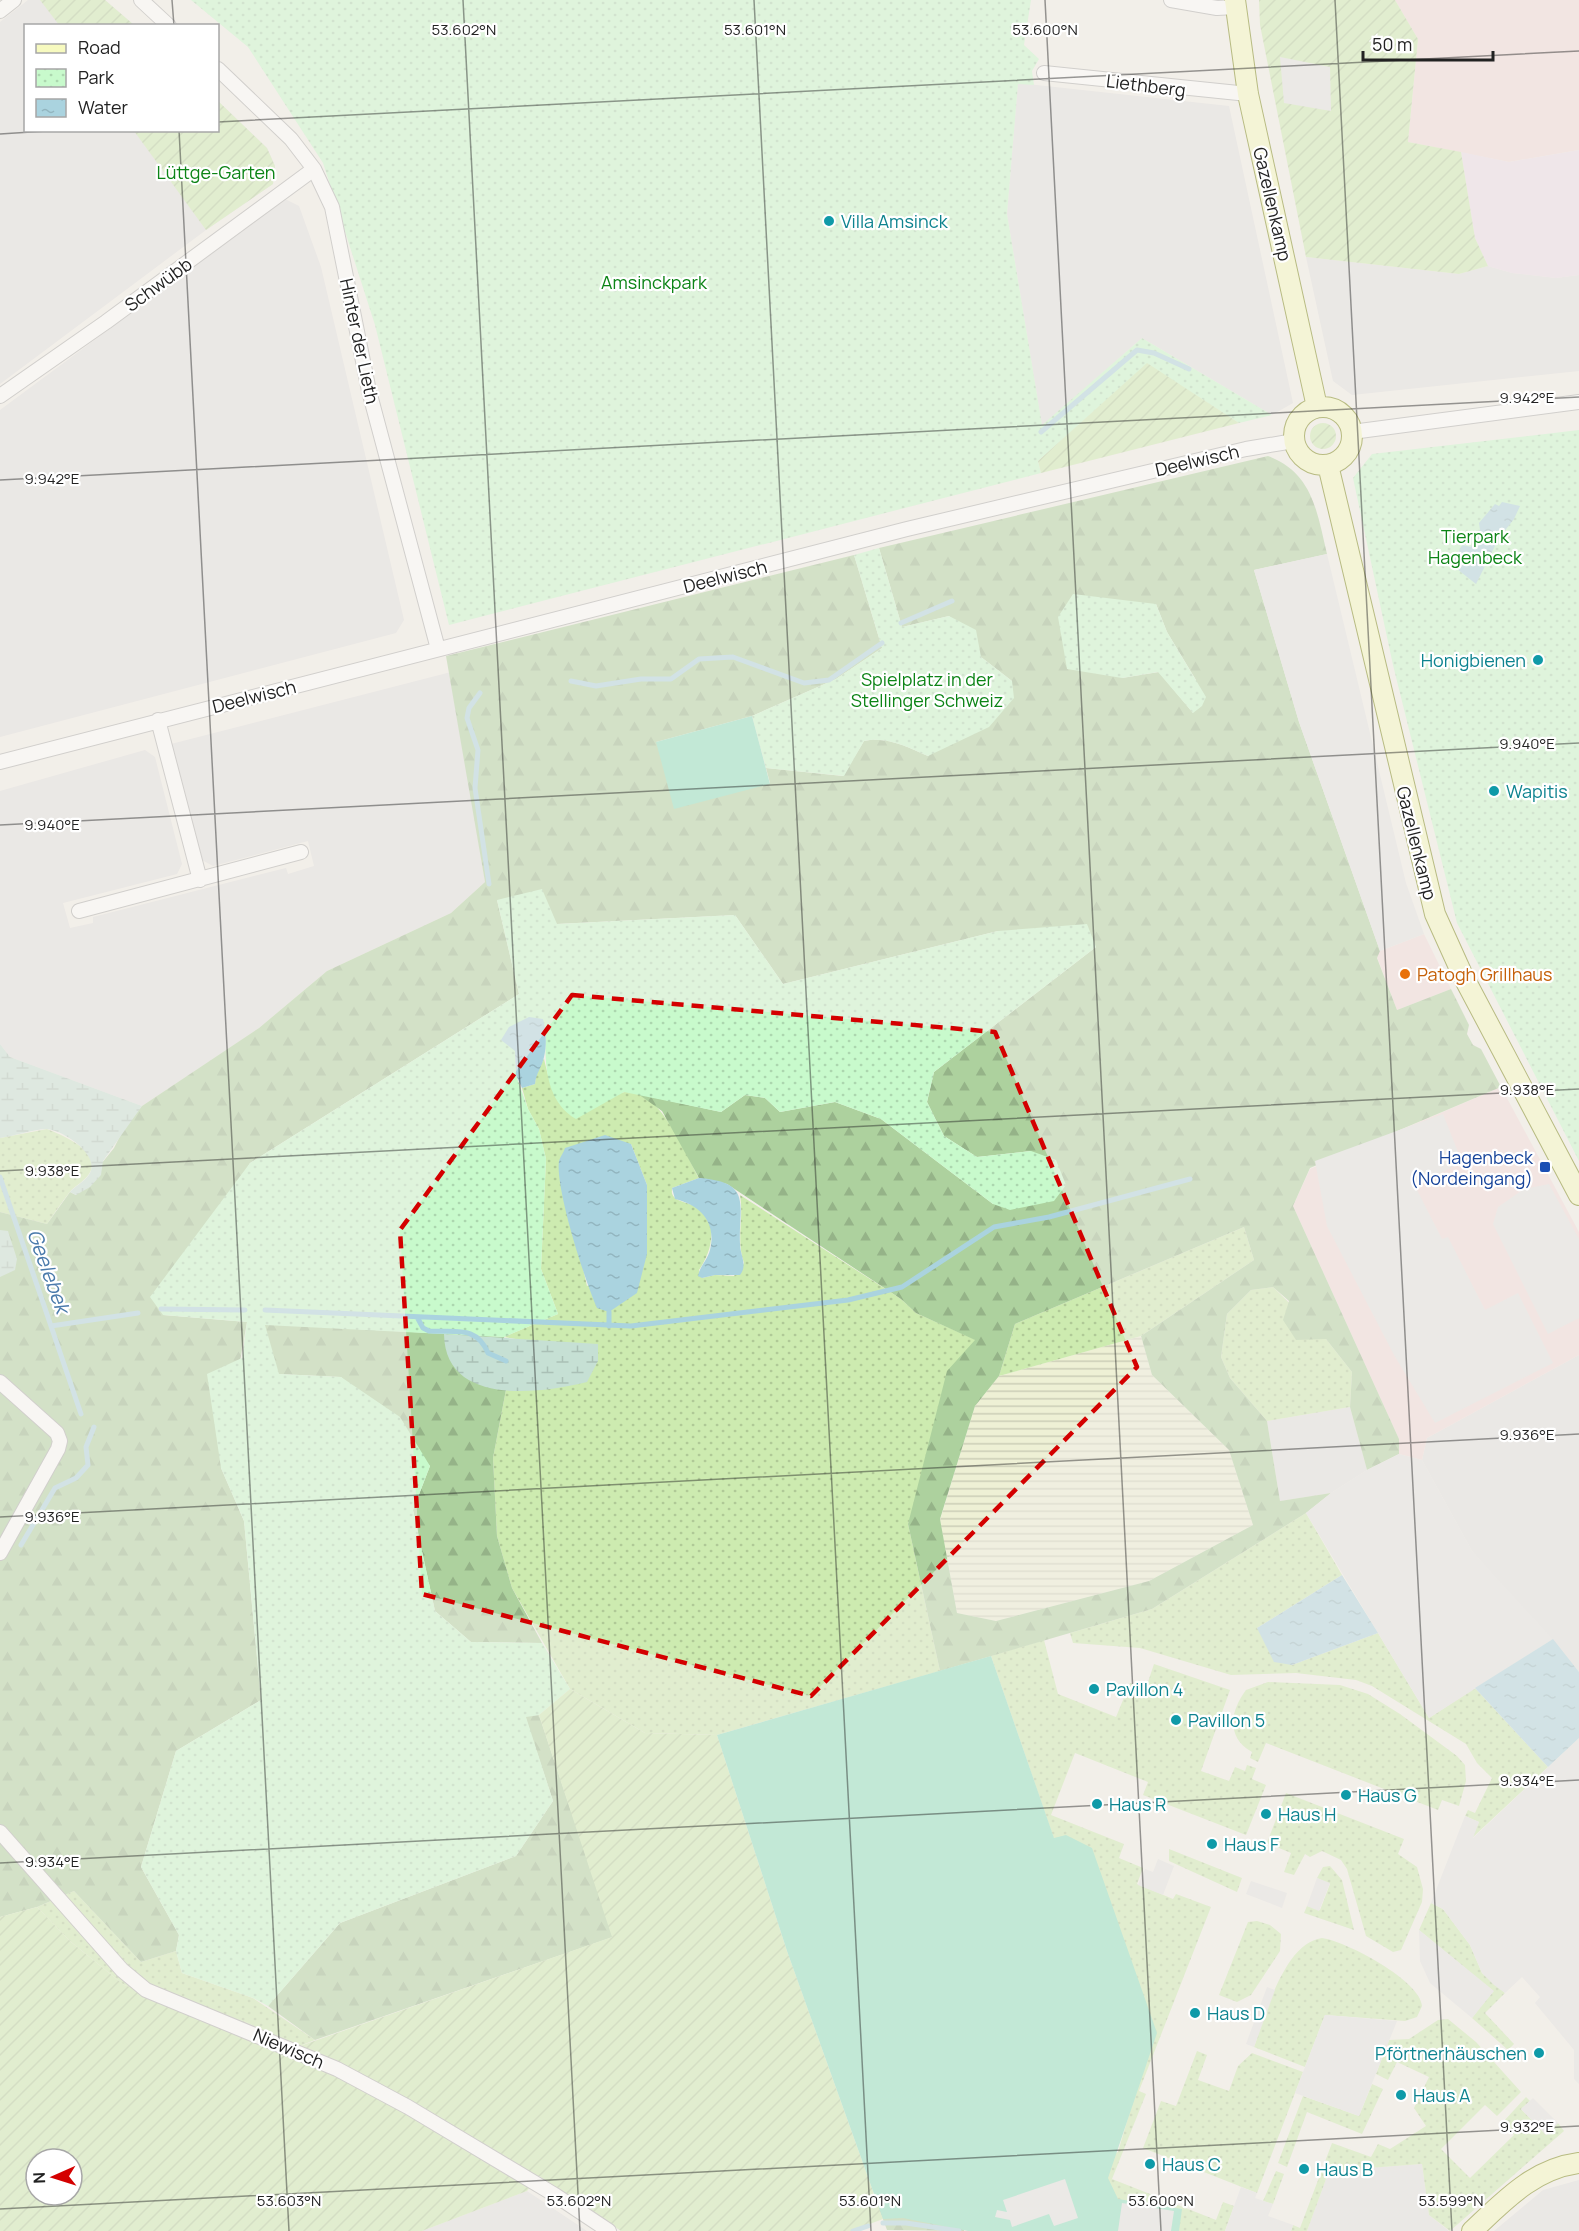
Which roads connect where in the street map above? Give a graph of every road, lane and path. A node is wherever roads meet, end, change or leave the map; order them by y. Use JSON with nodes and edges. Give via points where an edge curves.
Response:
{"nodes":[{"id":1,"x":14,"y":0,"type":"edge"},
{"id":2,"x":141,"y":0,"type":"edge"},
{"id":3,"x":1171,"y":0,"type":"edge"},
{"id":4,"x":1235,"y":3,"type":"edge"},
{"id":5,"x":0,"y":11,"type":"edge"},
{"id":6,"x":167,"y":24,"type":"edge"},
{"id":7,"x":219,"y":70,"type":"edge"},
{"id":8,"x":1044,"y":73,"type":"dead end"},
{"id":9,"x":1248,"y":94,"type":"junction"},
{"id":10,"x":314,"y":169,"type":"junction"},
{"id":11,"x":0,"y":396,"type":"edge"},
{"id":12,"x":1579,"y":402,"type":"edge"},
{"id":13,"x":1317,"y":407,"type":"junction"},
{"id":14,"x":1352,"y":432,"type":"junction"},
{"id":15,"x":1294,"y":441,"type":"junction"},
{"id":16,"x":1328,"y":465,"type":"junction"},
{"id":17,"x":438,"y":650,"type":"junction"},
{"id":18,"x":158,"y":720,"type":"junction"},
{"id":19,"x":0,"y":762,"type":"edge"},
{"id":20,"x":301,"y":852,"type":"dead end"},
{"id":21,"x":200,"y":880,"type":"junction"},
{"id":22,"x":80,"y":911,"type":"dead end"},
{"id":23,"x":1579,"y":1195,"type":"edge"},
{"id":24,"x":0,"y":1382,"type":"edge"},
{"id":25,"x":0,"y":1552,"type":"edge"},
{"id":26,"x":0,"y":1832,"type":"edge"},
{"id":27,"x":1579,"y":2163,"type":"edge"},
{"id":28,"x":609,"y":2231,"type":"edge"},
{"id":29,"x":1472,"y":2231,"type":"edge"}],
"edges":[{"from":1,"to":5,"type":"street"},
{"from":2,"to":6,"type":"street"},
{"from":3,"to":4,"type":"street","via":[[1217,8]]},
{"from":4,"to":9,"type":"street","name":"Gazellenkamp"},
{"from":7,"to":10,"type":"street","name":"Hinter der Lieth","via":[[291,139]]},
{"from":8,"to":9,"type":"street","name":"Liethberg"},
{"from":9,"to":13,"type":"street","name":"Gazellenkamp"},
{"from":10,"to":11,"type":"street","name":"Schwübb"},
{"from":10,"to":17,"type":"street","name":"Hinter der Lieth","via":[[337,227],[369,391]]},
{"from":12,"to":14,"type":"street"},
{"from":13,"to":14,"type":"street","via":[[1340,412]]},
{"from":13,"to":15,"type":"street","via":[[1299,420]]},
{"from":14,"to":16,"type":"street","via":[[1347,453]]},
{"from":15,"to":16,"type":"street","via":[[1306,460]]},
{"from":15,"to":17,"type":"street","name":"Deelwisch","via":[[1246,448],[908,529]]},
{"from":16,"to":23,"type":"street","name":"Gazellenkamp","via":[[1435,914],[1463,976]]},
{"from":17,"to":18,"type":"street","name":"Deelwisch"},
{"from":18,"to":19,"type":"street","name":"Deelwisch"},
{"from":18,"to":21,"type":"street"},
{"from":20,"to":21,"type":"street"},
{"from":21,"to":22,"type":"street"},
{"from":24,"to":25,"type":"street","via":[[57,1433],[60,1441]]},
{"from":26,"to":28,"type":"street","name":"Niewisch","via":[[122,1970],[146,1990],[337,2069],[428,2118]]},
{"from":27,"to":29,"type":"street","via":[[1554,2168],[1524,2184]]}]}
